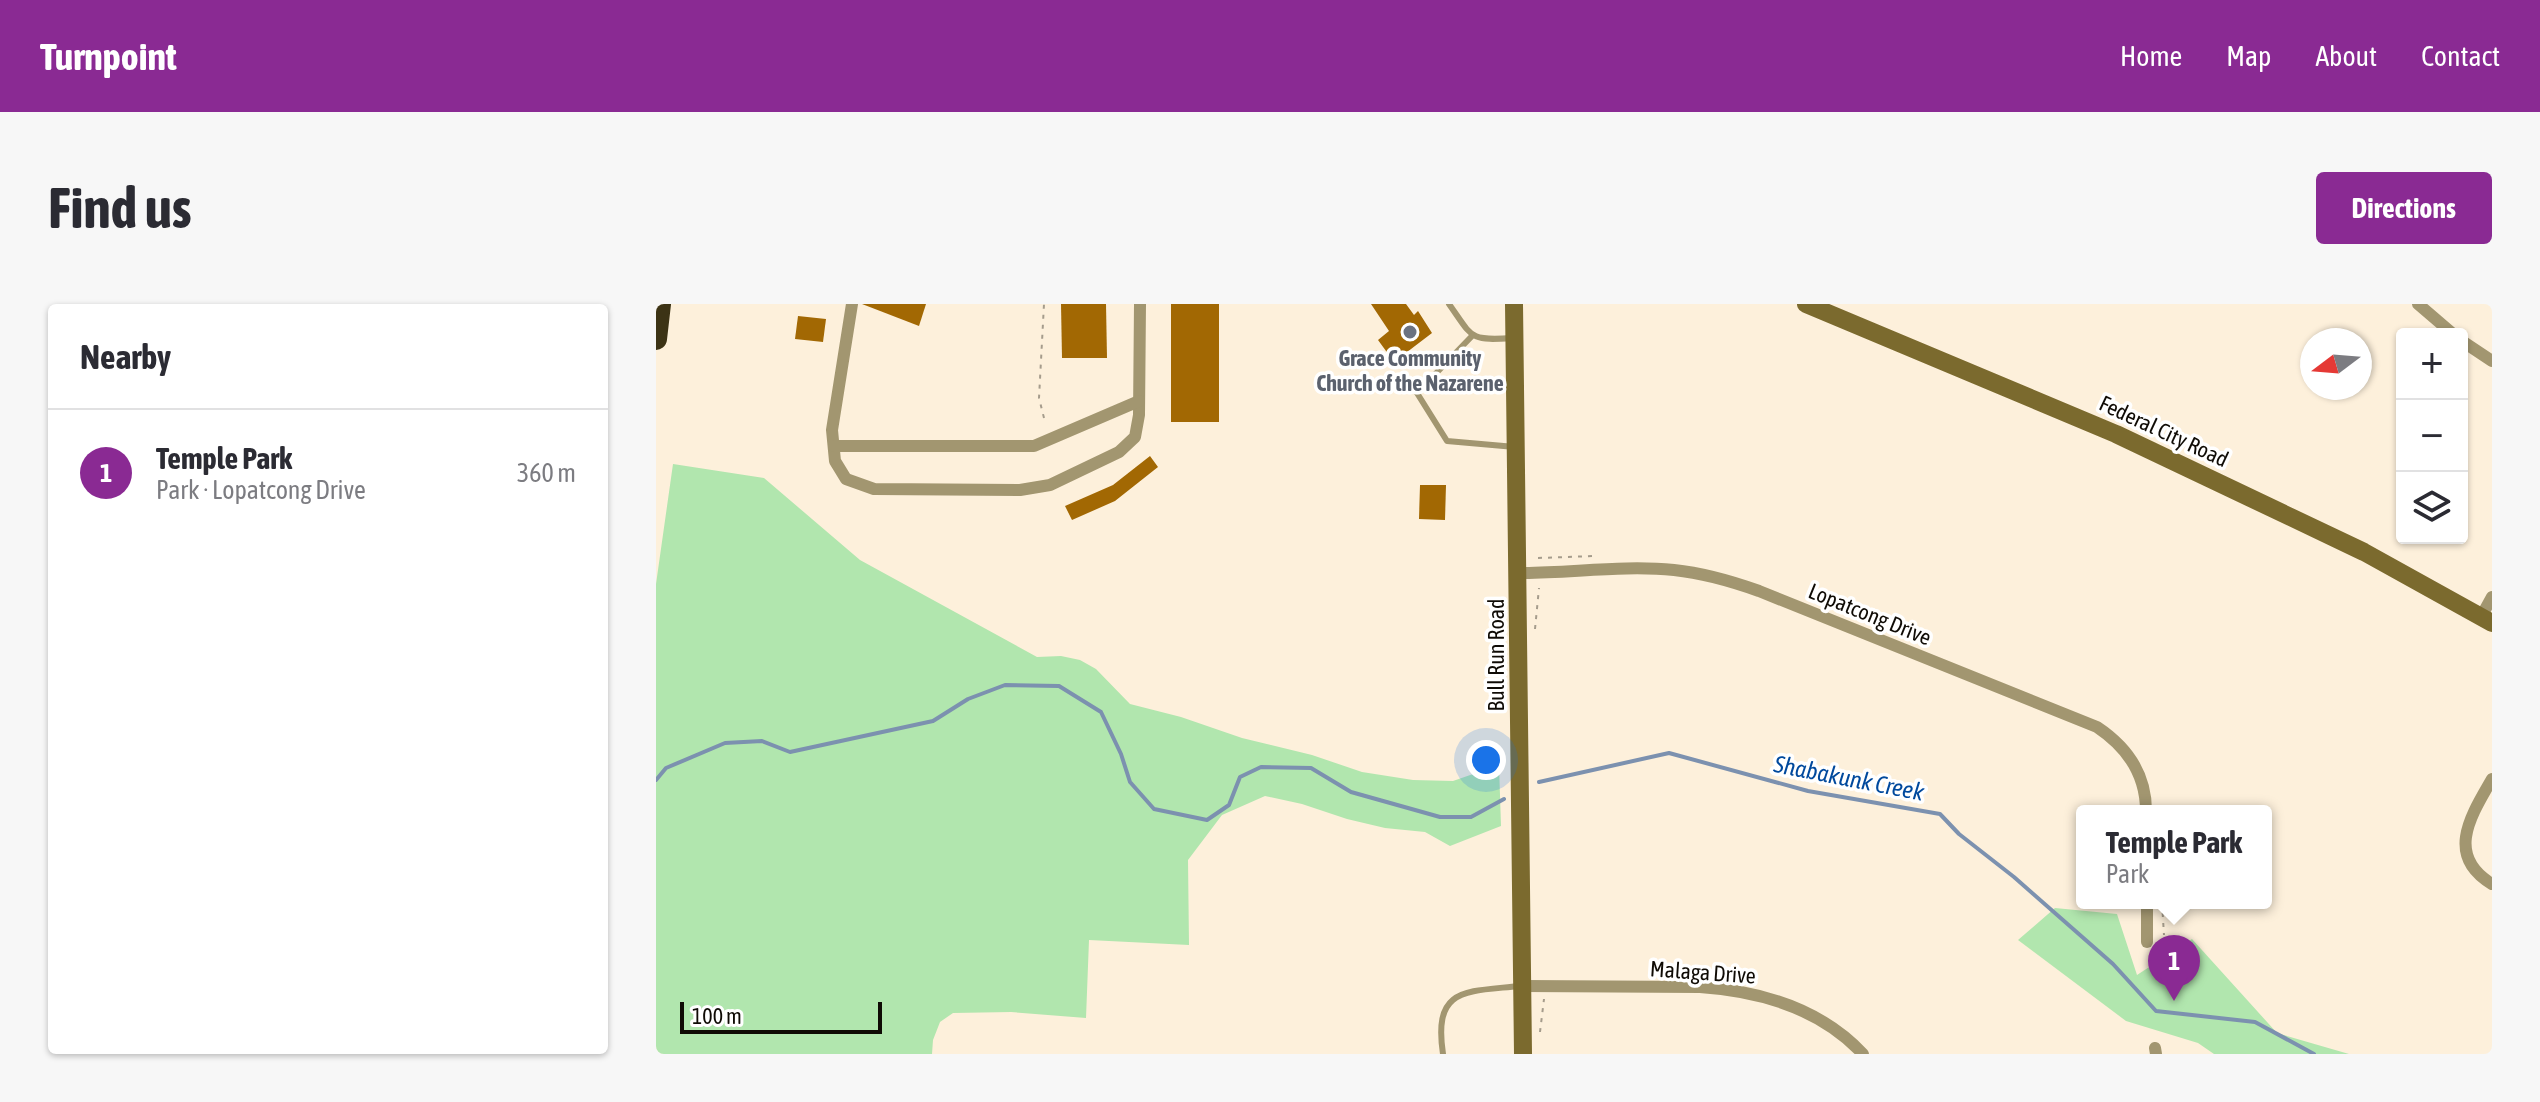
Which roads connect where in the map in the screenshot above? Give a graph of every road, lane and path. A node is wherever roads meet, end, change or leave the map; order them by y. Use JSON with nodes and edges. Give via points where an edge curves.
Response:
{"nodes":[{"id":1,"x":660,"y":304,"type":"edge"},
{"id":2,"x":852,"y":304,"type":"edge"},
{"id":3,"x":1044,"y":304,"type":"edge"},
{"id":4,"x":1140,"y":304,"type":"edge"},
{"id":5,"x":1449,"y":304,"type":"edge"},
{"id":6,"x":1514,"y":304,"type":"edge"},
{"id":7,"x":1806,"y":304,"type":"edge"},
{"id":8,"x":2418,"y":304,"type":"edge"},
{"id":9,"x":1844,"y":311,"type":"edge"},
{"id":10,"x":2446,"y":328,"type":"edge"},
{"id":11,"x":1472,"y":336,"type":"junction"},
{"id":12,"x":1515,"y":338,"type":"junction"},
{"id":13,"x":656,"y":339,"type":"edge"},
{"id":14,"x":2468,"y":345,"type":"edge"},
{"id":15,"x":2492,"y":361,"type":"edge"},
{"id":16,"x":1139,"y":401,"type":"junction"},
{"id":17,"x":1044,"y":418,"type":"dead end"},
{"id":18,"x":834,"y":446,"type":"junction"},
{"id":19,"x":1517,"y":447,"type":"junction"},
{"id":20,"x":1598,"y":556,"type":"dead end"},
{"id":21,"x":1519,"y":573,"type":"junction"},
{"id":22,"x":1539,"y":573,"type":"junction"},
{"id":23,"x":2492,"y":597,"type":"edge"},
{"id":24,"x":2487,"y":620,"type":"edge"},
{"id":25,"x":1535,"y":628,"type":"dead end"},
{"id":26,"x":2492,"y":779,"type":"edge"},
{"id":27,"x":2145,"y":805,"type":"edge"},
{"id":28,"x":2492,"y":884,"type":"edge"},
{"id":29,"x":2147,"y":909,"type":"edge"},
{"id":30,"x":2162,"y":909,"type":"edge"},
{"id":31,"x":2164,"y":935,"type":"dead end"},
{"id":32,"x":2147,"y":942,"type":"dead end"},
{"id":33,"x":1523,"y":986,"type":"junction"},
{"id":34,"x":1545,"y":987,"type":"junction"},
{"id":35,"x":1538,"y":1040,"type":"dead end"},
{"id":36,"x":1443,"y":1054,"type":"edge"},
{"id":37,"x":1523,"y":1054,"type":"edge"},
{"id":38,"x":1863,"y":1054,"type":"edge"}],
"edges":[{"from":1,"to":13,"type":"highway"},
{"from":2,"to":18,"type":"street"},
{"from":3,"to":17,"type":"path","via":[[1039,398]]},
{"from":4,"to":16,"type":"street"},
{"from":5,"to":11,"type":"lane"},
{"from":6,"to":12,"type":"street","name":"Bull Run Road"},
{"from":7,"to":9,"type":"street","name":"Federal City Road"},
{"from":8,"to":10,"type":"street"},
{"from":9,"to":24,"type":"street","name":"Federal City Road","via":[[2364,552]]},
{"from":11,"to":12,"type":"lane"},
{"from":11,"to":19,"type":"lane","via":[[1417,393],[1447,441]]},
{"from":12,"to":19,"type":"street","name":"Bull Run Road"},
{"from":14,"to":15,"type":"street"},
{"from":16,"to":18,"type":"street","via":[[1034,446]]},
{"from":16,"to":18,"type":"street","via":[[1135,437],[1119,452],[1050,485],[1020,490],[874,489],[846,479],[835,461]]},
{"from":19,"to":21,"type":"street","name":"Bull Run Road"},
{"from":20,"to":22,"type":"path","via":[[1538,557]]},
{"from":21,"to":22,"type":"street","name":"Lopatcong Drive"},
{"from":21,"to":33,"type":"street","name":"Bull Run Road"},
{"from":22,"to":25,"type":"path"},
{"from":22,"to":27,"type":"street","name":"Lopatcong Drive","via":[[1675,570],[1759,591],[2097,727],[2137,768]]},
{"from":23,"to":24,"type":"street"},
{"from":26,"to":28,"type":"street","via":[[2468,821],[2465,847],[2476,871]]},
{"from":29,"to":32,"type":"street"},
{"from":30,"to":31,"type":"path"},
{"from":33,"to":34,"type":"street","name":"Malaga Drive"},
{"from":33,"to":36,"type":"lane","via":[[1469,991],[1451,1001],[1440,1031]]},
{"from":33,"to":37,"type":"street","name":"Bull Run Road"},
{"from":34,"to":35,"type":"path"},
{"from":34,"to":38,"type":"street","name":"Malaga Drive","via":[[1700,987],[1759,994],[1810,1015]]}]}
